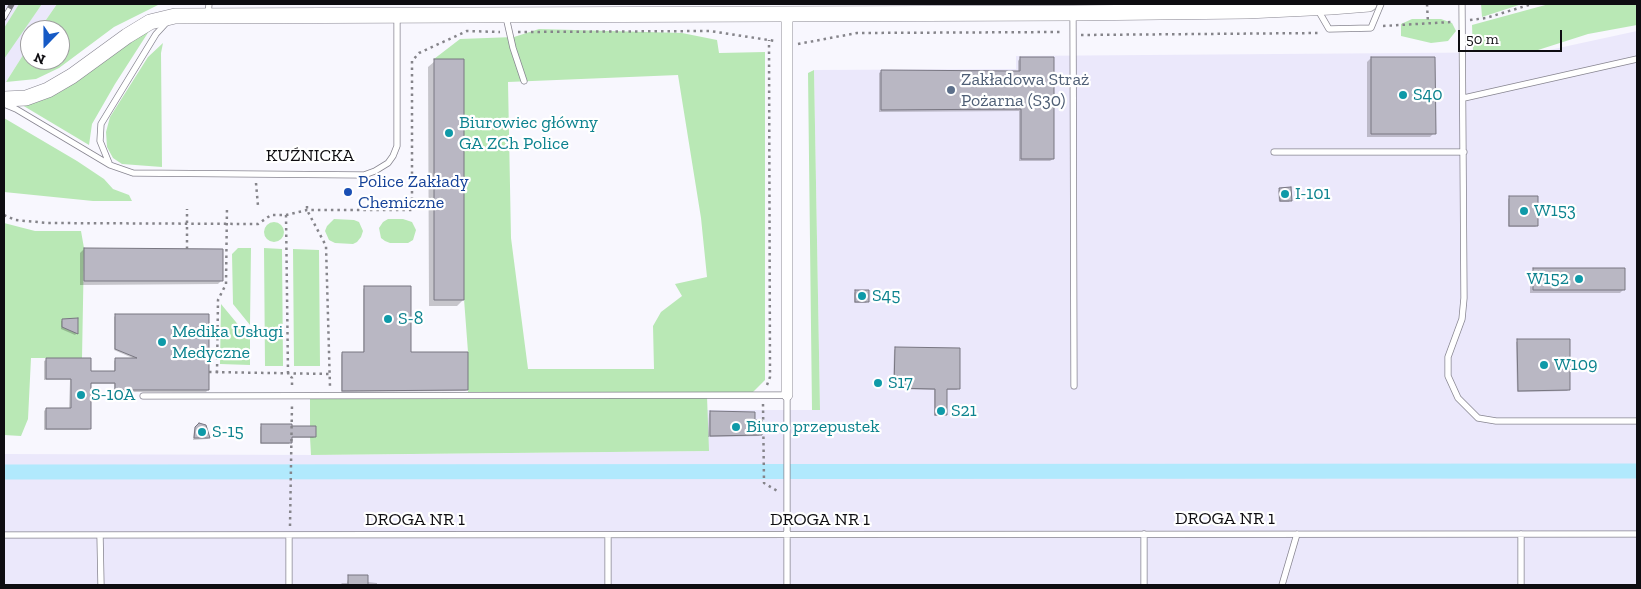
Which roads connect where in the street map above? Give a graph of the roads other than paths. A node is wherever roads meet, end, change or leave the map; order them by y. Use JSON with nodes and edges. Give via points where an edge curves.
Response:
{"nodes":[{"id":1,"x":1369,"y":4,"type":"edge"},
{"id":2,"x":1381,"y":4,"type":"edge"},
{"id":3,"x":1462,"y":4,"type":"edge"},
{"id":4,"x":1032,"y":8,"type":"edge"},
{"id":5,"x":1317,"y":8,"type":"junction"},
{"id":6,"x":208,"y":9,"type":"edge"},
{"id":7,"x":1072,"y":12,"type":"junction"},
{"id":8,"x":506,"y":14,"type":"junction"},
{"id":9,"x":787,"y":15,"type":"junction"},
{"id":10,"x":175,"y":16,"type":"junction"},
{"id":11,"x":396,"y":16,"type":"junction"},
{"id":12,"x":1637,"y":59,"type":"edge"},
{"id":13,"x":524,"y":81,"type":"dead end"},
{"id":14,"x":1464,"y":98,"type":"junction"},
{"id":15,"x":4,"y":99,"type":"edge"},
{"id":16,"x":4,"y":104,"type":"edge"},
{"id":17,"x":1274,"y":152,"type":"dead end"},
{"id":18,"x":1464,"y":152,"type":"junction"},
{"id":19,"x":110,"y":165,"type":"junction"},
{"id":20,"x":1074,"y":386,"type":"dead end"},
{"id":21,"x":787,"y":395,"type":"junction"},
{"id":22,"x":143,"y":396,"type":"dead end"},
{"id":23,"x":1637,"y":421,"type":"edge"},
{"id":24,"x":787,"y":534,"type":"junction"},
{"id":25,"x":1144,"y":534,"type":"junction"},
{"id":26,"x":1297,"y":534,"type":"junction"},
{"id":27,"x":1521,"y":534,"type":"junction"},
{"id":28,"x":1637,"y":534,"type":"edge"},
{"id":29,"x":4,"y":535,"type":"edge"},
{"id":30,"x":100,"y":535,"type":"junction"},
{"id":31,"x":289,"y":535,"type":"junction"},
{"id":32,"x":608,"y":535,"type":"junction"},
{"id":33,"x":101,"y":585,"type":"edge"},
{"id":34,"x":289,"y":585,"type":"edge"},
{"id":35,"x":608,"y":585,"type":"edge"},
{"id":36,"x":787,"y":585,"type":"edge"},
{"id":37,"x":1144,"y":585,"type":"edge"},
{"id":38,"x":1282,"y":585,"type":"edge"},
{"id":39,"x":1521,"y":585,"type":"edge"}],
"edges":[{"from":1,"to":5,"type":"street"},
{"from":2,"to":5,"type":"lane","via":[[1371,28],[1330,29]]},
{"from":3,"to":14,"type":"lane"},
{"from":4,"to":7,"type":"street"},
{"from":4,"to":9,"type":"street"},
{"from":5,"to":7,"type":"street"},
{"from":6,"to":10,"type":"street"},
{"from":6,"to":11,"type":"street"},
{"from":7,"to":20,"type":"lane"},
{"from":8,"to":9,"type":"street"},
{"from":8,"to":11,"type":"street"},
{"from":8,"to":13,"type":"lane"},
{"from":9,"to":21,"type":"street"},
{"from":10,"to":15,"type":"street","via":[[150,22],[48,90],[26,98]]},
{"from":10,"to":19,"type":"lane","via":[[156,34],[103,119],[100,141]]},
{"from":11,"to":19,"type":"lane","name":"KUŹNICKA","via":[[398,140],[396,151],[376,171],[364,175],[144,174]]},
{"from":12,"to":14,"type":"lane"},
{"from":14,"to":18,"type":"lane"},
{"from":16,"to":19,"type":"lane","name":"KUŹNICKA"},
{"from":17,"to":18,"type":"lane"},
{"from":18,"to":23,"type":"lane","via":[[1464,298],[1462,319],[1448,357],[1448,376],[1458,398],[1478,418],[1496,421]]},
{"from":21,"to":22,"type":"lane"},
{"from":21,"to":24,"type":"lane"},
{"from":24,"to":25,"type":"lane","name":"DROGA NR 1"},
{"from":24,"to":32,"type":"lane","name":"DROGA NR 1"},
{"from":24,"to":36,"type":"lane"},
{"from":25,"to":26,"type":"lane","name":"DROGA NR 1"},
{"from":25,"to":37,"type":"lane"},
{"from":26,"to":27,"type":"lane","name":"DROGA NR 1"},
{"from":26,"to":38,"type":"lane"},
{"from":27,"to":28,"type":"lane","name":"DROGA NR 1"},
{"from":27,"to":39,"type":"lane"},
{"from":29,"to":30,"type":"lane","name":"DROGA NR 1"},
{"from":30,"to":31,"type":"lane","name":"DROGA NR 1"},
{"from":30,"to":33,"type":"lane"},
{"from":31,"to":32,"type":"lane","name":"DROGA NR 1"},
{"from":31,"to":34,"type":"lane"},
{"from":32,"to":35,"type":"lane"}]}
